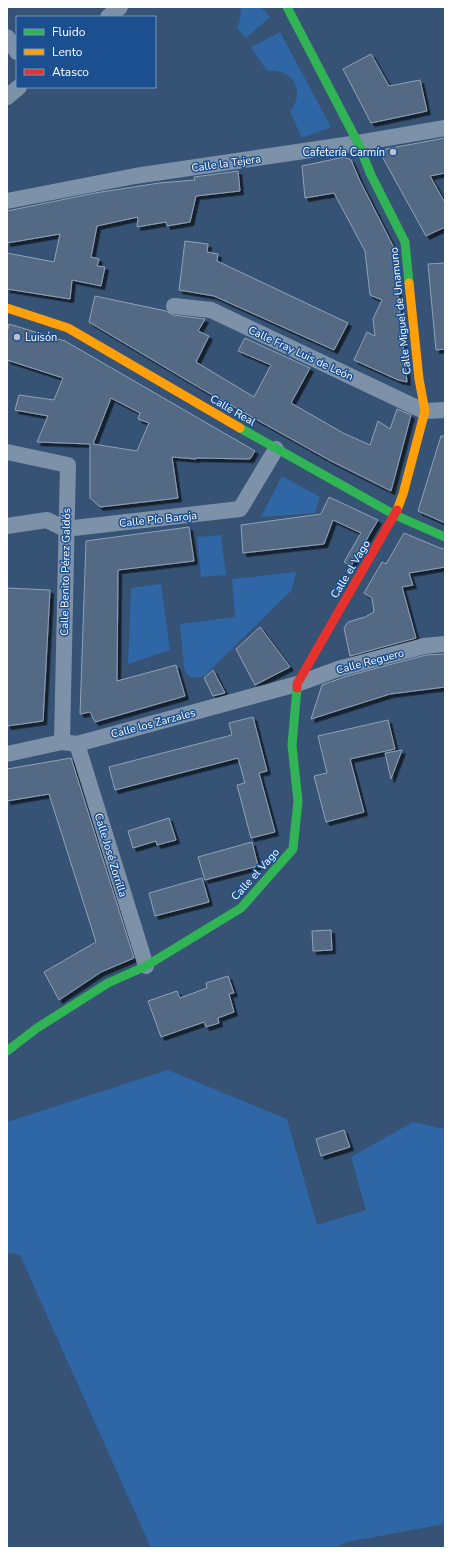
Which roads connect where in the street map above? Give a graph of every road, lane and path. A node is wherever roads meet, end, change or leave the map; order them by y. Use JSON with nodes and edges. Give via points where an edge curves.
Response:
{"nodes":[{"id":1,"x":120,"y":7,"type":"edge"},
{"id":2,"x":287,"y":7,"type":"edge"},
{"id":3,"x":109,"y":16,"type":"edge"},
{"id":4,"x":7,"y":37,"type":"edge"},
{"id":5,"x":16,"y":50,"type":"edge"},
{"id":6,"x":18,"y":88,"type":"edge"},
{"id":7,"x":7,"y":97,"type":"edge"},
{"id":8,"x":445,"y":128,"type":"edge"},
{"id":9,"x":358,"y":143,"type":"junction"},
{"id":10,"x":7,"y":201,"type":"edge"},
{"id":11,"x":174,"y":306,"type":"dead end"},
{"id":12,"x":7,"y":308,"type":"edge"},
{"id":13,"x":445,"y":410,"type":"edge"},
{"id":14,"x":425,"y":411,"type":"junction"},
{"id":15,"x":276,"y":449,"type":"junction"},
{"id":16,"x":7,"y":452,"type":"edge"},
{"id":17,"x":395,"y":515,"type":"junction"},
{"id":18,"x":7,"y":526,"type":"edge"},
{"id":19,"x":65,"y":529,"type":"junction"},
{"id":20,"x":445,"y":537,"type":"edge"},
{"id":21,"x":445,"y":644,"type":"edge"},
{"id":22,"x":297,"y":684,"type":"junction"},
{"id":23,"x":70,"y":743,"type":"junction"},
{"id":24,"x":7,"y":754,"type":"edge"},
{"id":25,"x":146,"y":966,"type":"junction"},
{"id":26,"x":7,"y":1051,"type":"edge"}],
"edges":[{"from":1,"to":3,"type":"street"},
{"from":2,"to":9,"type":"street","name":"Calle Miguel de Unamuno"},
{"from":4,"to":5,"type":"street"},
{"from":6,"to":7,"type":"street"},
{"from":8,"to":9,"type":"street","name":"Calle la Tejera"},
{"from":9,"to":10,"type":"street","name":"Calle la Tejera","via":[[135,176]]},
{"from":9,"to":14,"type":"street","name":"Calle Miguel de Unamuno","via":[[405,242]]},
{"from":11,"to":14,"type":"street","name":"Calle Fray Luis de León","via":[[211,310]]},
{"from":12,"to":15,"type":"street","name":"Calle Real","via":[[68,328]]},
{"from":13,"to":14,"type":"street"},
{"from":14,"to":17,"type":"street","name":"Calle Miguel de Unamuno"},
{"from":15,"to":17,"type":"street","name":"Calle Real"},
{"from":15,"to":19,"type":"street","name":"Calle Pío Baroja","via":[[240,509]]},
{"from":16,"to":19,"type":"street","name":"Calle Benito Pérez Galdós","via":[[68,465]]},
{"from":17,"to":20,"type":"street","name":"Calle Real"},
{"from":17,"to":22,"type":"street","name":"Calle el Vago"},
{"from":18,"to":19,"type":"street","via":[[48,520]]},
{"from":19,"to":23,"type":"street","name":"Calle Benito Pérez Galdós"},
{"from":21,"to":22,"type":"street","name":"Calle Reguero","via":[[424,646],[338,669]]},
{"from":22,"to":23,"type":"street","name":"Calle los Zarzales"},
{"from":22,"to":25,"type":"street","name":"Calle el Vago","via":[[292,745],[298,801],[293,849],[241,908]]},
{"from":23,"to":24,"type":"street","name":"Calle los Zarzales"},
{"from":23,"to":25,"type":"street","name":"Calle José Zorrilla"},
{"from":25,"to":26,"type":"street","name":"Calle el Vago","via":[[108,983],[37,1028]]}]}
